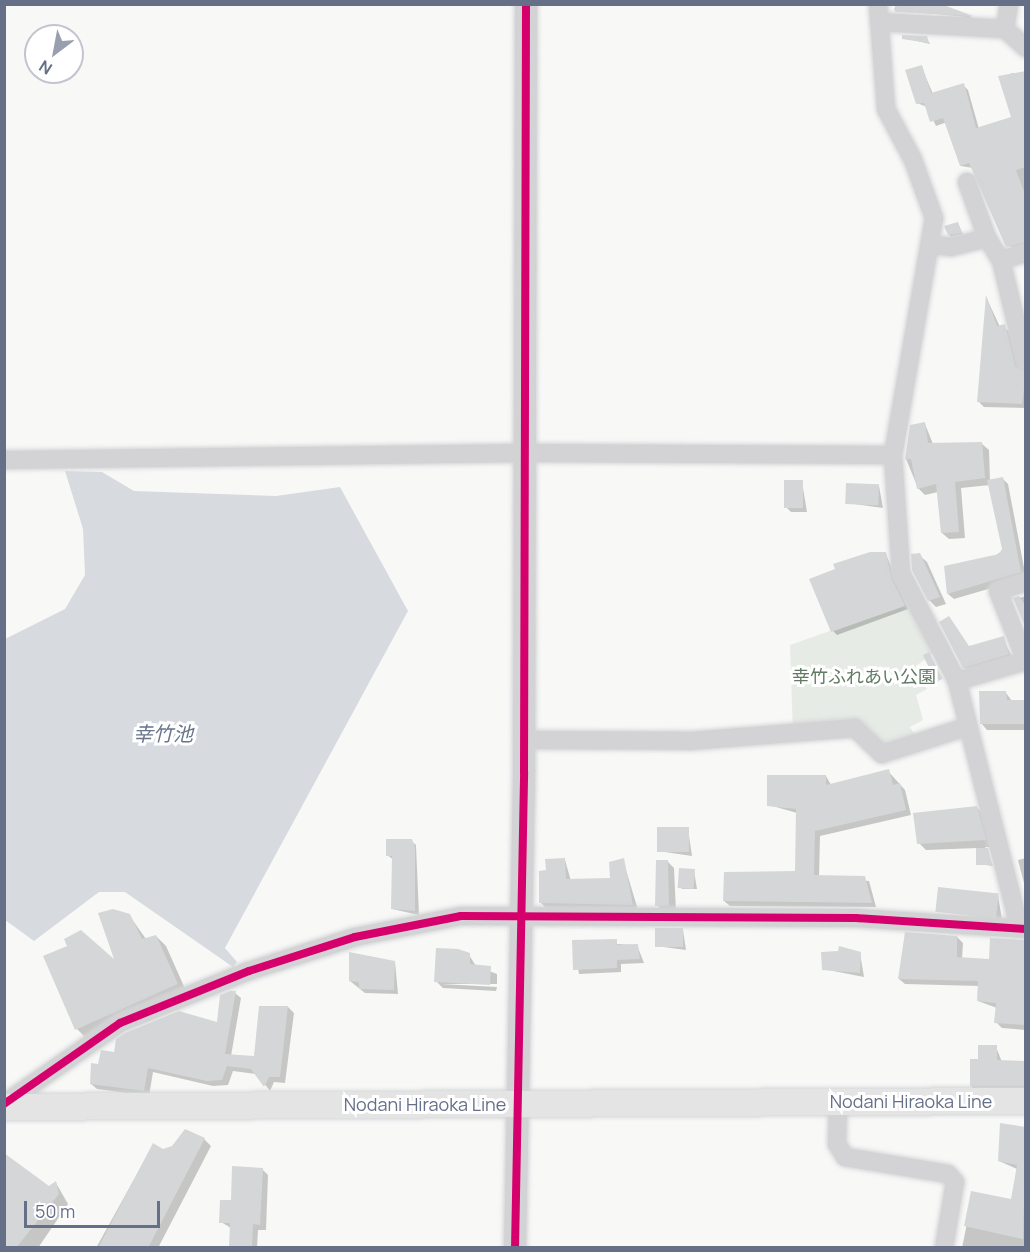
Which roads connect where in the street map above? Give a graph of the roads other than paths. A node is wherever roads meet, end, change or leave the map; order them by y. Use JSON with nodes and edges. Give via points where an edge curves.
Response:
{"nodes":[{"id":1,"x":526,"y":4,"type":"edge"},
{"id":2,"x":1010,"y":4,"type":"edge"},
{"id":3,"x":878,"y":13,"type":"edge"},
{"id":4,"x":1005,"y":29,"type":"junction"},
{"id":5,"x":1026,"y":48,"type":"edge"},
{"id":6,"x":967,"y":182,"type":"dead end"},
{"id":7,"x":987,"y":238,"type":"junction"},
{"id":8,"x":930,"y":245,"type":"junction"},
{"id":9,"x":1026,"y":253,"type":"edge"},
{"id":10,"x":1001,"y":260,"type":"junction"},
{"id":11,"x":1026,"y":363,"type":"edge"},
{"id":12,"x":525,"y":453,"type":"junction"},
{"id":13,"x":893,"y":455,"type":"junction"},
{"id":14,"x":4,"y":460,"type":"edge"},
{"id":15,"x":1026,"y":582,"type":"edge"},
{"id":16,"x":1026,"y":661,"type":"edge"},
{"id":17,"x":957,"y":681,"type":"junction"},
{"id":18,"x":966,"y":727,"type":"junction"},
{"id":19,"x":524,"y":741,"type":"junction"},
{"id":20,"x":519,"y":917,"type":"junction"},
{"id":21,"x":1022,"y":927,"type":"edge"},
{"id":22,"x":838,"y":1101,"type":"junction"},
{"id":23,"x":1026,"y":1101,"type":"edge"},
{"id":24,"x":520,"y":1104,"type":"junction"},
{"id":25,"x":4,"y":1105,"type":"edge"},
{"id":26,"x":515,"y":1248,"type":"edge"},
{"id":27,"x":944,"y":1248,"type":"edge"}],
"edges":[{"from":1,"to":12,"type":"street"},
{"from":2,"to":4,"type":"street"},
{"from":3,"to":4,"type":"street"},
{"from":3,"to":8,"type":"street","via":[[886,109],[913,160],[934,218]]},
{"from":4,"to":5,"type":"street"},
{"from":6,"to":7,"type":"street"},
{"from":7,"to":8,"type":"street","via":[[951,247]]},
{"from":7,"to":10,"type":"street"},
{"from":8,"to":13,"type":"street"},
{"from":9,"to":10,"type":"street"},
{"from":10,"to":11,"type":"street"},
{"from":12,"to":13,"type":"street"},
{"from":12,"to":14,"type":"street"},
{"from":12,"to":19,"type":"street"},
{"from":13,"to":17,"type":"street","via":[[901,573]]},
{"from":15,"to":16,"type":"street","via":[[998,591]]},
{"from":16,"to":17,"type":"street"},
{"from":17,"to":18,"type":"street"},
{"from":18,"to":19,"type":"street","via":[[882,754],[855,728],[690,741]]},
{"from":18,"to":21,"type":"street"},
{"from":19,"to":20,"type":"street"},
{"from":20,"to":21,"type":"street","via":[[720,916]]},
{"from":20,"to":24,"type":"street"},
{"from":20,"to":25,"type":"street","via":[[461,916],[355,937],[249,971],[120,1023]]},
{"from":22,"to":23,"type":"main road","name":"Nodani Hiraoka Line"},
{"from":22,"to":24,"type":"main road","name":"Nodani Hiraoka Line"},
{"from":22,"to":27,"type":"street","via":[[837,1144],[845,1157],[948,1174],[955,1182]]},
{"from":24,"to":25,"type":"main road","name":"Nodani Hiraoka Line"},
{"from":24,"to":26,"type":"street"}]}
